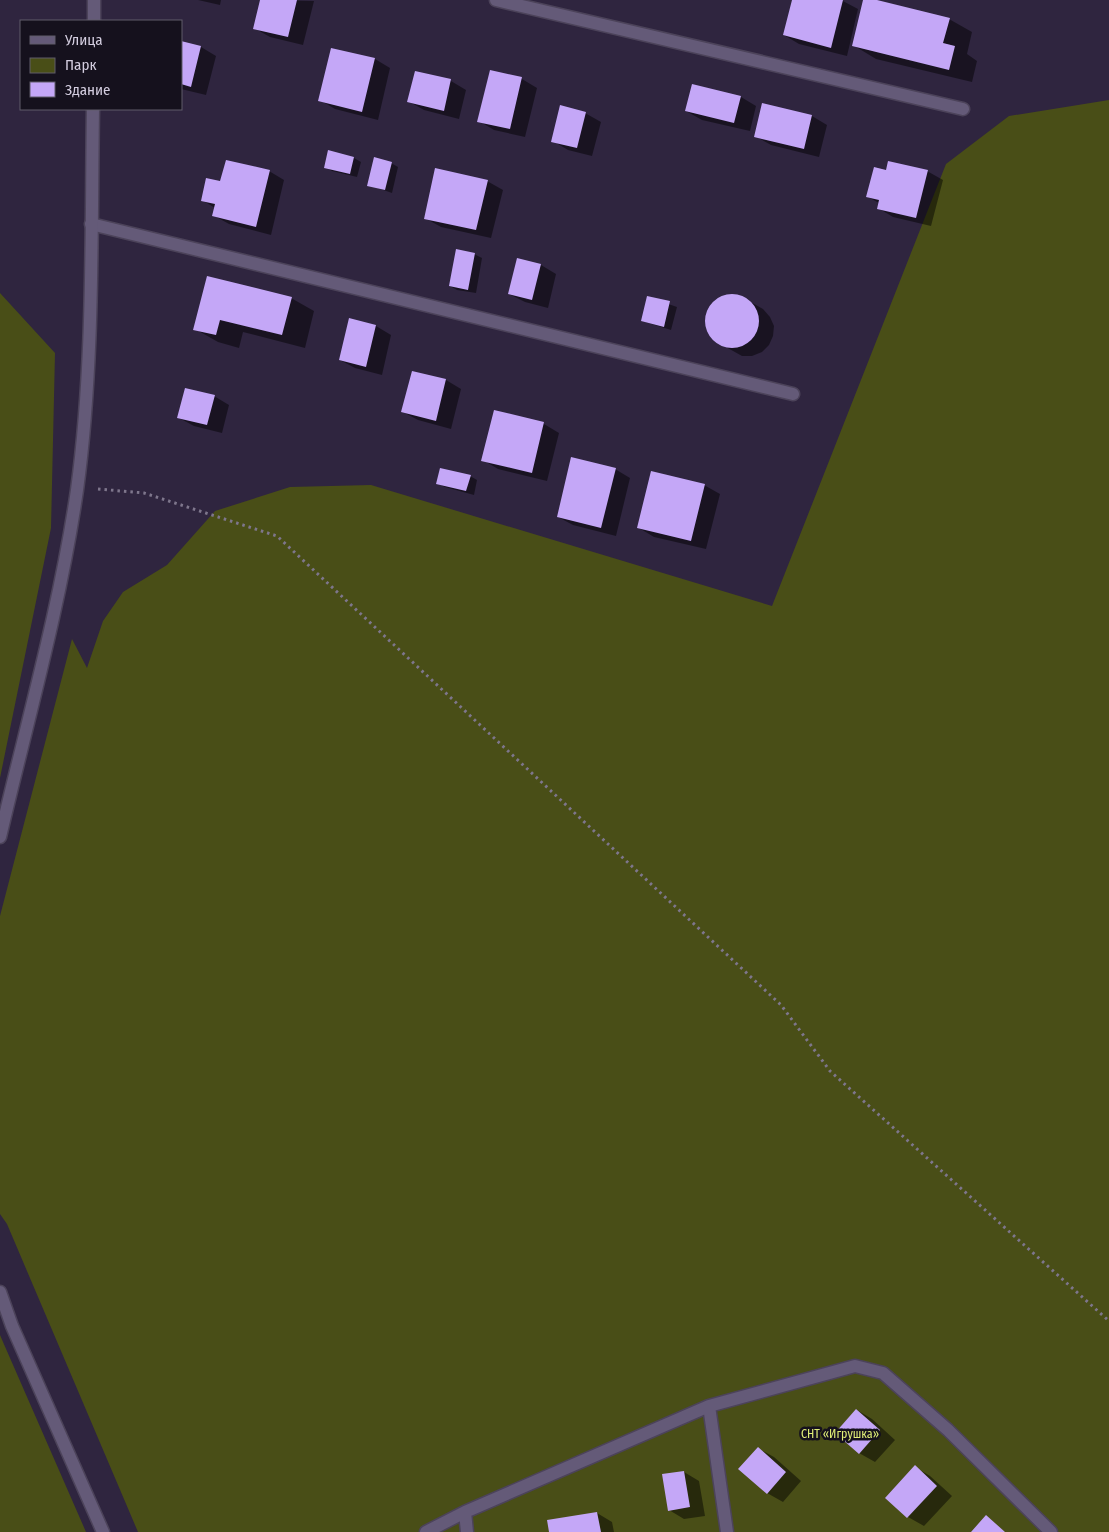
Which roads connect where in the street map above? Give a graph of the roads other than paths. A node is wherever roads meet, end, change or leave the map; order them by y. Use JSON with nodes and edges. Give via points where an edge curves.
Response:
{"nodes":[{"id":1,"x":94,"y":0,"type":"edge"},
{"id":2,"x":496,"y":0,"type":"edge"},
{"id":3,"x":94,"y":20,"type":"edge"},
{"id":4,"x":963,"y":109,"type":"dead end"},
{"id":5,"x":93,"y":110,"type":"edge"},
{"id":6,"x":92,"y":224,"type":"junction"},
{"id":7,"x":793,"y":394,"type":"dead end"},
{"id":8,"x":0,"y":837,"type":"edge"},
{"id":9,"x":0,"y":1292,"type":"edge"},
{"id":10,"x":710,"y":1406,"type":"junction"},
{"id":11,"x":465,"y":1512,"type":"junction"},
{"id":12,"x":103,"y":1532,"type":"edge"},
{"id":13,"x":426,"y":1532,"type":"edge"},
{"id":14,"x":468,"y":1532,"type":"edge"},
{"id":15,"x":727,"y":1532,"type":"edge"},
{"id":16,"x":1051,"y":1532,"type":"edge"}],
"edges":[{"from":1,"to":3,"type":"street"},
{"from":2,"to":4,"type":"street"},
{"from":5,"to":6,"type":"street"},
{"from":6,"to":7,"type":"street"},
{"from":6,"to":8,"type":"street","via":[[86,380],[77,487],[57,599]]},
{"from":9,"to":12,"type":"street"},
{"from":10,"to":11,"type":"street"},
{"from":10,"to":15,"type":"street"},
{"from":10,"to":16,"type":"street","via":[[855,1366],[883,1373],[948,1430]]},
{"from":11,"to":13,"type":"street"},
{"from":11,"to":14,"type":"street"}]}
